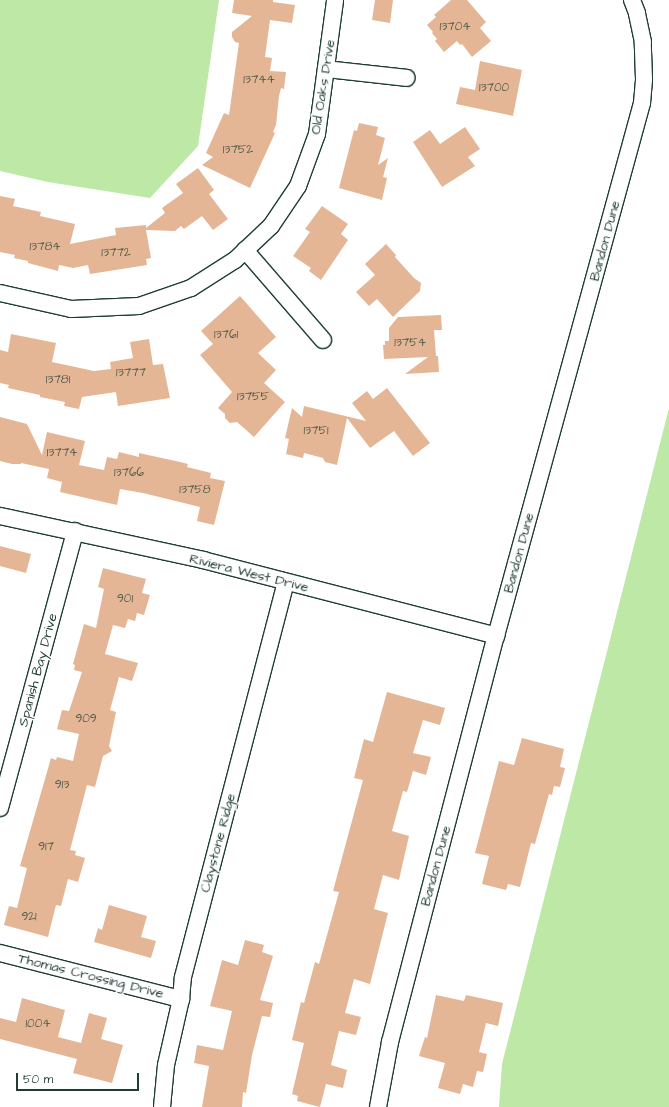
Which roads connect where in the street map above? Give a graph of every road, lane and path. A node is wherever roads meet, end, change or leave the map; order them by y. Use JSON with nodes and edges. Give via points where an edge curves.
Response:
{"nodes":[{"id":1,"x":334,"y":0,"type":"edge"},
{"id":2,"x":632,"y":0,"type":"edge"},
{"id":3,"x":326,"y":68,"type":"junction"},
{"id":4,"x":407,"y":78,"type":"dead end"},
{"id":5,"x":245,"y":250,"type":"junction"},
{"id":6,"x":0,"y":293,"type":"edge"},
{"id":7,"x":324,"y":340,"type":"dead end"},
{"id":8,"x":0,"y":516,"type":"edge"},
{"id":9,"x":76,"y":531,"type":"junction"},
{"id":10,"x":286,"y":582,"type":"junction"},
{"id":11,"x":496,"y":636,"type":"junction"},
{"id":12,"x":0,"y":808,"type":"edge"},
{"id":13,"x":0,"y":953,"type":"edge"},
{"id":14,"x":181,"y":999,"type":"junction"},
{"id":15,"x":162,"y":1107,"type":"edge"},
{"id":16,"x":378,"y":1107,"type":"edge"}],
"edges":[{"from":1,"to":3,"type":"street","name":"Old Oaks Drive"},
{"from":2,"to":11,"type":"street","name":"Bandon Dune","via":[[643,42],[642,103]]},
{"from":3,"to":4,"type":"street"},
{"from":3,"to":5,"type":"street","name":"Old Oaks Drive","via":[[317,134],[298,186],[271,226]]},
{"from":5,"to":6,"type":"street","name":"Old Oaks Drive","via":[[235,260],[191,288],[139,306],[71,309]]},
{"from":5,"to":7,"type":"street"},
{"from":8,"to":9,"type":"street","name":"Riviera West Drive"},
{"from":9,"to":10,"type":"street","name":"Riviera West Drive"},
{"from":9,"to":12,"type":"street","name":"Spanish Bay Drive"},
{"from":10,"to":11,"type":"street","name":"Riviera West Drive"},
{"from":10,"to":14,"type":"street","name":"Claystone Ridge","via":[[183,977]]},
{"from":11,"to":16,"type":"street","name":"Bandon Dune","via":[[390,1042]]},
{"from":13,"to":14,"type":"street","name":"Thomas Crossing Drive"},
{"from":14,"to":15,"type":"street","name":"Claystone Ridge","via":[[166,1065]]}]}
